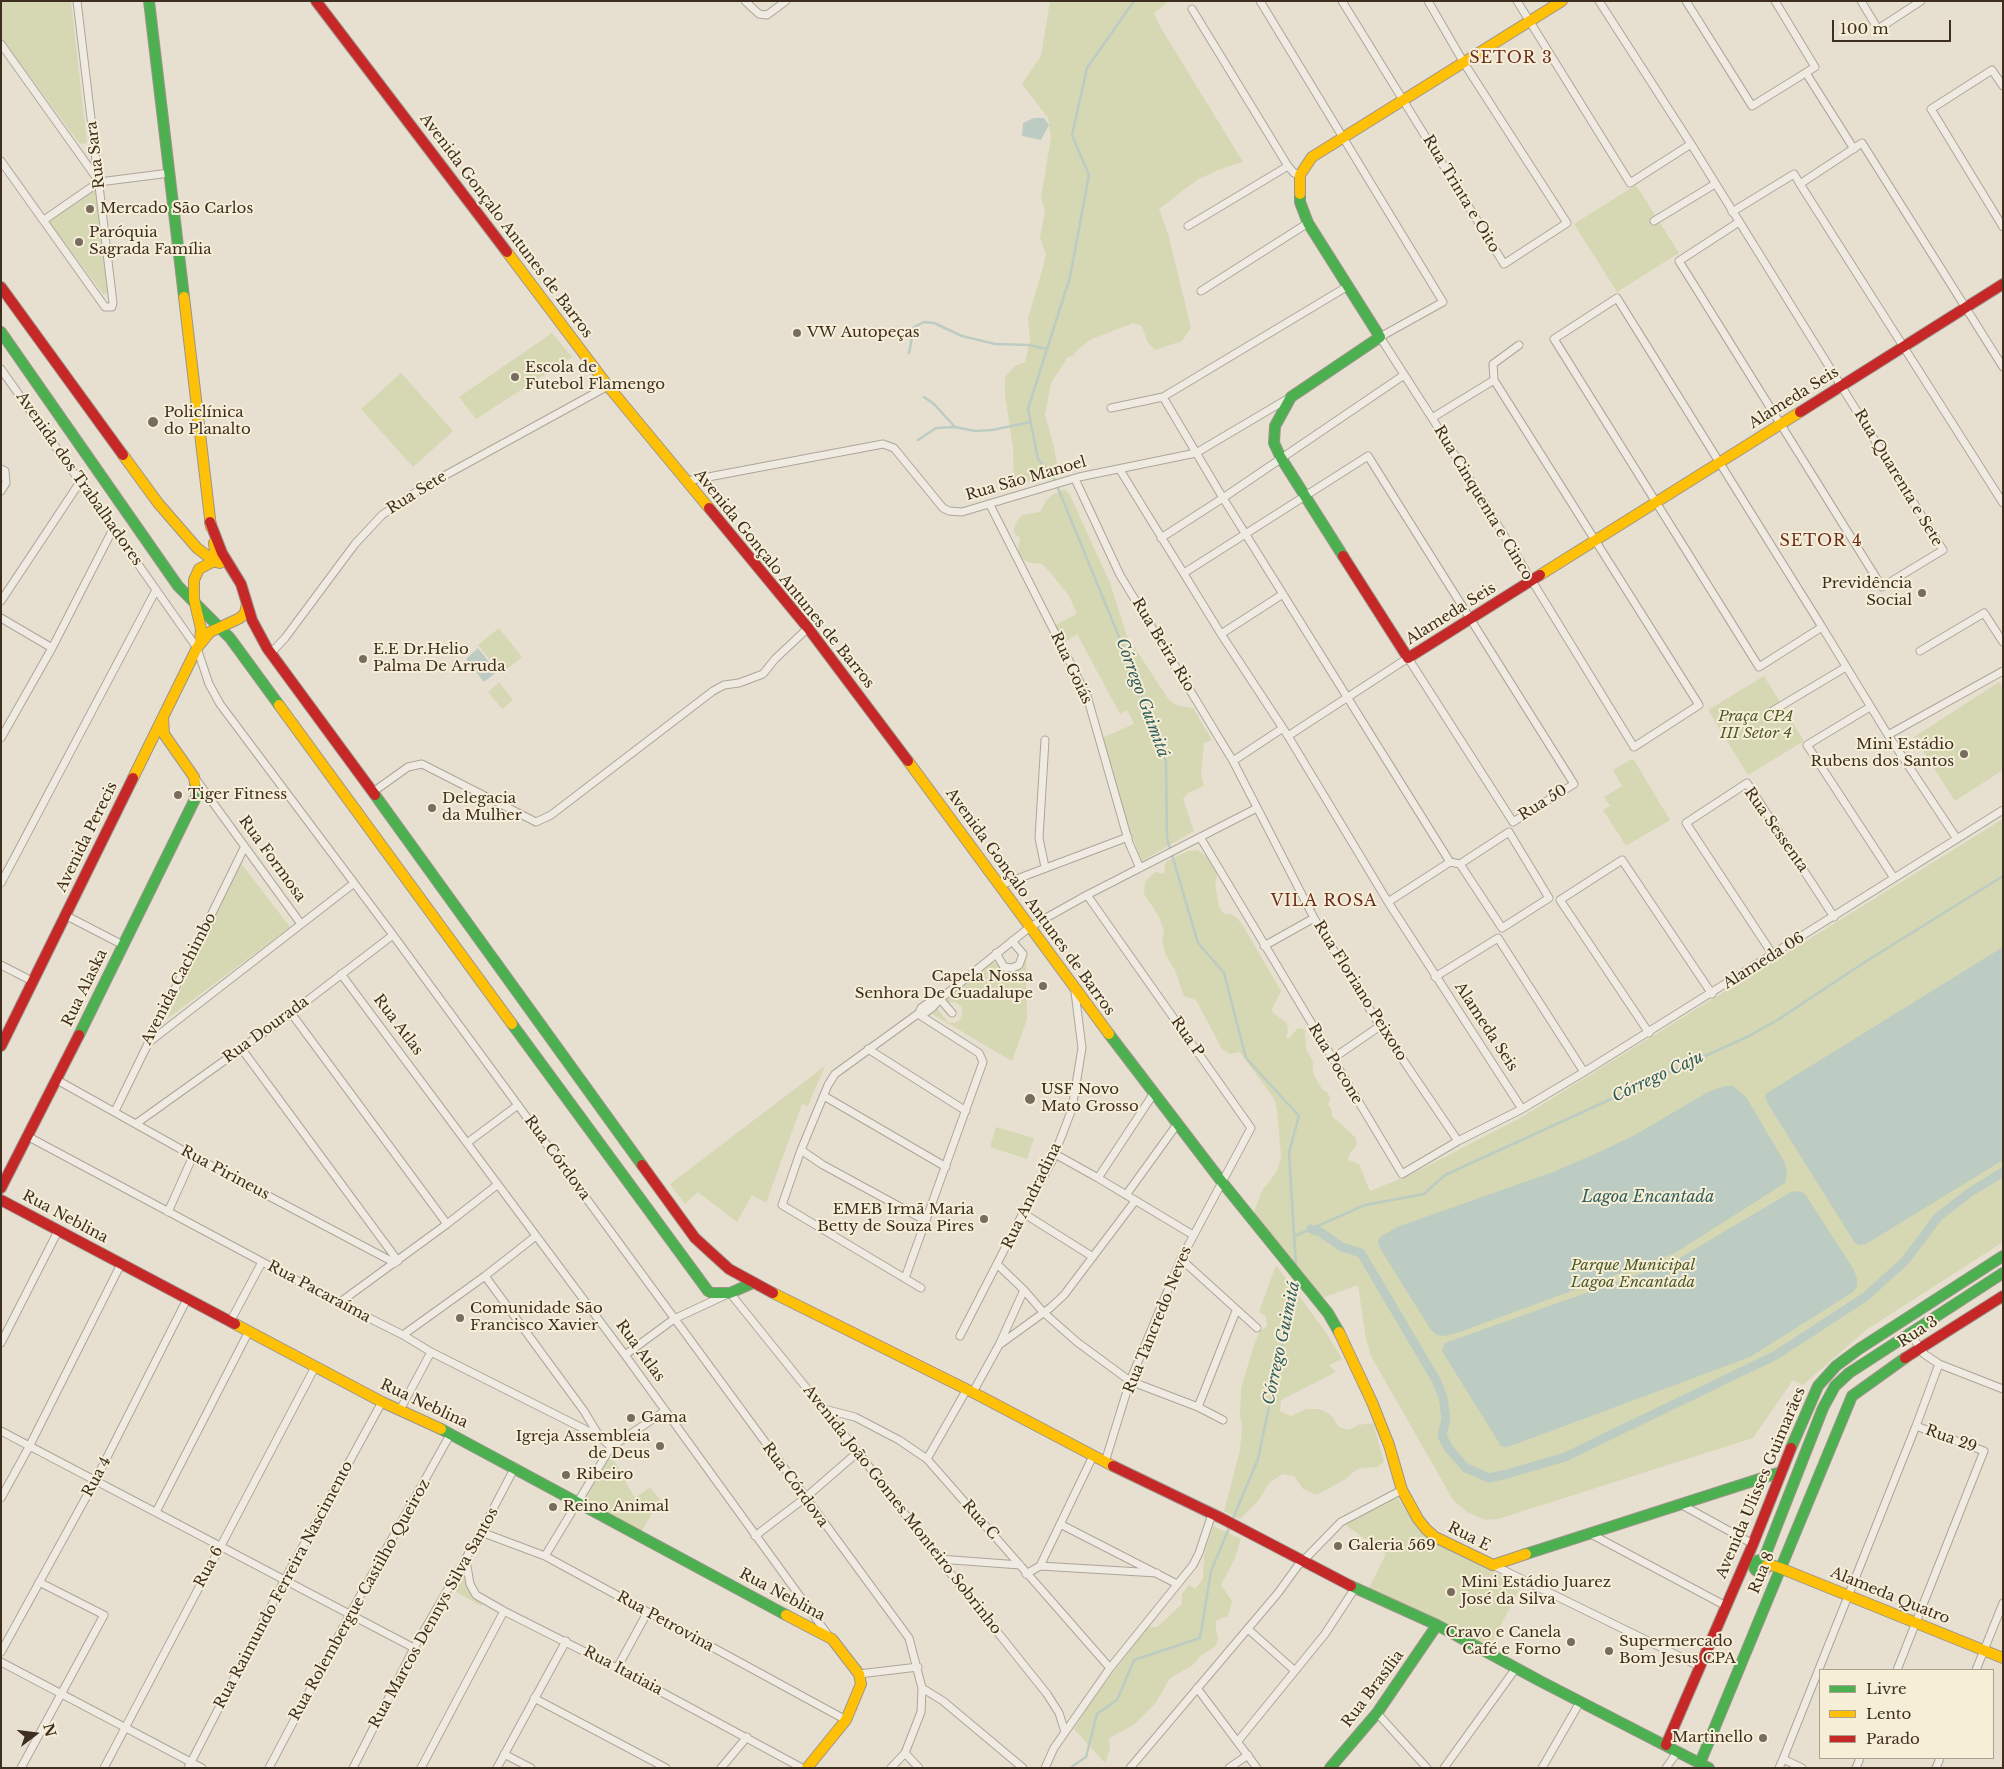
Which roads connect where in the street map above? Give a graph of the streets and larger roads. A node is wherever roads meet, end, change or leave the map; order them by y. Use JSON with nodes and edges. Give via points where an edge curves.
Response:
{"nodes":[{"id":1,"x":77,"y":1,"type":"edge"},
{"id":2,"x":150,"y":1,"type":"edge"},
{"id":3,"x":316,"y":1,"type":"edge"},
{"id":4,"x":745,"y":1,"type":"edge"},
{"id":5,"x":786,"y":1,"type":"edge"},
{"id":6,"x":1260,"y":1,"type":"edge"},
{"id":7,"x":1342,"y":1,"type":"edge"},
{"id":8,"x":1428,"y":1,"type":"edge"},
{"id":9,"x":1517,"y":1,"type":"edge"},
{"id":10,"x":1562,"y":1,"type":"edge"},
{"id":11,"x":1599,"y":1,"type":"edge"},
{"id":12,"x":1686,"y":1,"type":"edge"},
{"id":13,"x":1775,"y":1,"type":"edge"},
{"id":14,"x":1861,"y":1,"type":"edge"},
{"id":15,"x":1921,"y":1,"type":"edge"},
{"id":16,"x":1192,"y":9,"type":"dead end"},
{"id":17,"x":1530,"y":22,"type":"junction"},
{"id":18,"x":1,"y":44,"type":"edge"},
{"id":19,"x":1464,"y":63,"type":"junction"},
{"id":20,"x":1806,"y":73,"type":"junction"},
{"id":21,"x":2003,"y":86,"type":"edge"},
{"id":22,"x":1404,"y":100,"type":"junction"},
{"id":23,"x":1343,"y":137,"type":"junction"},
{"id":24,"x":1691,"y":144,"type":"junction"},
{"id":25,"x":1854,"y":149,"type":"junction"},
{"id":26,"x":1,"y":161,"type":"edge"},
{"id":27,"x":1288,"y":166,"type":"junction"},
{"id":28,"x":170,"y":173,"type":"junction"},
{"id":29,"x":1300,"y":175,"type":"junction"},
{"id":30,"x":99,"y":182,"type":"junction"},
{"id":31,"x":1715,"y":184,"type":"junction"},
{"id":32,"x":1800,"y":184,"type":"junction"},
{"id":33,"x":1732,"y":212,"type":"junction"},
{"id":34,"x":44,"y":220,"type":"junction"},
{"id":35,"x":1654,"y":221,"type":"dead end"},
{"id":36,"x":1739,"y":222,"type":"junction"},
{"id":37,"x":1308,"y":223,"type":"junction"},
{"id":38,"x":1188,"y":226,"type":"dead end"},
{"id":39,"x":2003,"y":227,"type":"edge"},
{"id":40,"x":2003,"y":284,"type":"edge"},
{"id":41,"x":1348,"y":286,"type":"junction"},
{"id":42,"x":1,"y":287,"type":"edge"},
{"id":43,"x":1201,"y":290,"type":"dead end"},
{"id":44,"x":1966,"y":308,"type":"junction"},
{"id":45,"x":1,"y":332,"type":"edge"},
{"id":46,"x":1380,"y":337,"type":"junction"},
{"id":47,"x":1519,"y":345,"type":"dead end"},
{"id":48,"x":1903,"y":347,"type":"junction"},
{"id":49,"x":2003,"y":367,"type":"edge"},
{"id":50,"x":1,"y":369,"type":"edge"},
{"id":51,"x":1404,"y":375,"type":"junction"},
{"id":52,"x":1494,"y":380,"type":"junction"},
{"id":53,"x":608,"y":386,"type":"junction"},
{"id":54,"x":1841,"y":386,"type":"junction"},
{"id":55,"x":1291,"y":397,"type":"junction"},
{"id":56,"x":1163,"y":398,"type":"junction"},
{"id":57,"x":1111,"y":408,"type":"dead end"},
{"id":58,"x":1432,"y":418,"type":"junction"},
{"id":59,"x":1780,"y":424,"type":"junction"},
{"id":60,"x":1196,"y":453,"type":"junction"},
{"id":61,"x":1281,"y":458,"type":"junction"},
{"id":62,"x":1718,"y":463,"type":"junction"},
{"id":63,"x":3,"y":470,"type":"edge"},
{"id":64,"x":1120,"y":470,"type":"junction"},
{"id":65,"x":1075,"y":479,"type":"junction"},
{"id":66,"x":687,"y":481,"type":"junction"},
{"id":67,"x":80,"y":482,"type":"junction"},
{"id":68,"x":1,"y":492,"type":"edge"},
{"id":69,"x":1306,"y":496,"type":"junction"},
{"id":70,"x":1223,"y":498,"type":"junction"},
{"id":71,"x":1655,"y":503,"type":"junction"},
{"id":72,"x":2003,"y":503,"type":"edge"},
{"id":73,"x":990,"y":505,"type":"junction"},
{"id":74,"x":210,"y":522,"type":"junction"},
{"id":75,"x":113,"y":529,"type":"junction"},
{"id":76,"x":1246,"y":534,"type":"junction"},
{"id":77,"x":1161,"y":538,"type":"junction"},
{"id":78,"x":1595,"y":541,"type":"junction"},
{"id":79,"x":215,"y":562,"type":"junction"},
{"id":80,"x":231,"y":569,"type":"junction"},
{"id":81,"x":1184,"y":573,"type":"junction"},
{"id":82,"x":1531,"y":581,"type":"junction"},
{"id":83,"x":156,"y":590,"type":"junction"},
{"id":84,"x":1283,"y":594,"type":"junction"},
{"id":85,"x":1,"y":601,"type":"edge"},
{"id":86,"x":195,"y":604,"type":"junction"},
{"id":87,"x":247,"y":604,"type":"junction"},
{"id":88,"x":1,"y":618,"type":"edge"},
{"id":89,"x":1471,"y":619,"type":"junction"},
{"id":90,"x":219,"y":627,"type":"junction"},
{"id":91,"x":808,"y":628,"type":"junction"},
{"id":92,"x":1822,"y":628,"type":"junction"},
{"id":93,"x":1221,"y":634,"type":"junction"},
{"id":94,"x":2003,"y":642,"type":"edge"},
{"id":95,"x":198,"y":645,"type":"junction"},
{"id":96,"x":52,"y":648,"type":"junction"},
{"id":97,"x":1920,"y":652,"type":"dead end"},
{"id":98,"x":271,"y":653,"type":"junction"},
{"id":99,"x":1408,"y":658,"type":"junction"},
{"id":100,"x":1846,"y":667,"type":"junction"},
{"id":101,"x":2003,"y":671,"type":"edge"},
{"id":102,"x":1347,"y":698,"type":"junction"},
{"id":103,"x":1870,"y":707,"type":"junction"},
{"id":104,"x":1769,"y":713,"type":"dead end"},
{"id":105,"x":163,"y":717,"type":"junction"},
{"id":106,"x":1283,"y":728,"type":"junction"},
{"id":107,"x":1888,"y":735,"type":"junction"},
{"id":108,"x":1288,"y":736,"type":"junction"},
{"id":109,"x":153,"y":737,"type":"junction"},
{"id":110,"x":1,"y":738,"type":"edge"},
{"id":111,"x":166,"y":738,"type":"junction"},
{"id":112,"x":1045,"y":740,"type":"dead end"},
{"id":113,"x":1233,"y":761,"type":"junction"},
{"id":114,"x":194,"y":776,"type":"junction"},
{"id":115,"x":373,"y":792,"type":"junction"},
{"id":116,"x":194,"y":800,"type":"junction"},
{"id":117,"x":213,"y":803,"type":"junction"},
{"id":118,"x":1257,"y":808,"type":"junction"},
{"id":119,"x":2003,"y":810,"type":"edge"},
{"id":120,"x":1128,"y":837,"type":"junction"},
{"id":121,"x":1200,"y":837,"type":"junction"},
{"id":122,"x":1957,"y":839,"type":"junction"},
{"id":123,"x":244,"y":848,"type":"junction"},
{"id":124,"x":1450,"y":862,"type":"junction"},
{"id":125,"x":1460,"y":864,"type":"junction"},
{"id":126,"x":1045,"y":867,"type":"junction"},
{"id":127,"x":1140,"y":868,"type":"junction"},
{"id":128,"x":1894,"y":878,"type":"junction"},
{"id":129,"x":1,"y":883,"type":"edge"},
{"id":130,"x":353,"y":884,"type":"junction"},
{"id":131,"x":1001,"y":885,"type":"junction"},
{"id":132,"x":1087,"y":895,"type":"junction"},
{"id":133,"x":1388,"y":902,"type":"junction"},
{"id":134,"x":65,"y":915,"type":"junction"},
{"id":135,"x":1834,"y":917,"type":"junction"},
{"id":136,"x":1314,"y":918,"type":"junction"},
{"id":137,"x":301,"y":924,"type":"junction"},
{"id":138,"x":1030,"y":928,"type":"junction"},
{"id":139,"x":393,"y":935,"type":"junction"},
{"id":140,"x":1012,"y":941,"type":"junction"},
{"id":141,"x":123,"y":945,"type":"junction"},
{"id":142,"x":1264,"y":946,"type":"junction"},
{"id":143,"x":996,"y":953,"type":"junction"},
{"id":144,"x":1773,"y":955,"type":"junction"},
{"id":145,"x":1,"y":965,"type":"edge"},
{"id":146,"x":342,"y":974,"type":"junction"},
{"id":147,"x":1435,"y":977,"type":"junction"},
{"id":148,"x":34,"y":982,"type":"junction"},
{"id":149,"x":1075,"y":989,"type":"junction"},
{"id":150,"x":1712,"y":994,"type":"junction"},
{"id":151,"x":940,"y":999,"type":"junction"},
{"id":152,"x":291,"y":1013,"type":"junction"},
{"id":153,"x":952,"y":1013,"type":"dead end"},
{"id":154,"x":918,"y":1014,"type":"junction"},
{"id":155,"x":1380,"y":1026,"type":"junction"},
{"id":156,"x":1649,"y":1033,"type":"junction"},
{"id":157,"x":146,"y":1044,"type":"junction"},
{"id":158,"x":1,"y":1046,"type":"edge"},
{"id":159,"x":241,"y":1048,"type":"junction"},
{"id":160,"x":868,"y":1049,"type":"junction"},
{"id":161,"x":1332,"y":1059,"type":"junction"},
{"id":162,"x":1584,"y":1072,"type":"junction"},
{"id":163,"x":57,"y":1080,"type":"junction"},
{"id":164,"x":1154,"y":1093,"type":"junction"},
{"id":165,"x":824,"y":1096,"type":"junction"},
{"id":166,"x":518,"y":1105,"type":"junction"},
{"id":167,"x":1522,"y":1109,"type":"junction"},
{"id":168,"x":114,"y":1111,"type":"junction"},
{"id":169,"x":966,"y":1111,"type":"junction"},
{"id":170,"x":137,"y":1123,"type":"junction"},
{"id":171,"x":1178,"y":1123,"type":"junction"},
{"id":172,"x":27,"y":1136,"type":"junction"},
{"id":173,"x":1458,"y":1141,"type":"junction"},
{"id":174,"x":466,"y":1143,"type":"junction"},
{"id":175,"x":801,"y":1150,"type":"junction"},
{"id":176,"x":1055,"y":1154,"type":"junction"},
{"id":177,"x":193,"y":1156,"type":"junction"},
{"id":178,"x":946,"y":1167,"type":"junction"},
{"id":179,"x":1098,"y":1178,"type":"junction"},
{"id":180,"x":1222,"y":1182,"type":"junction"},
{"id":181,"x":497,"y":1185,"type":"junction"},
{"id":182,"x":1,"y":1188,"type":"edge"},
{"id":183,"x":1126,"y":1195,"type":"junction"},
{"id":184,"x":1,"y":1200,"type":"edge"},
{"id":185,"x":1135,"y":1201,"type":"junction"},
{"id":186,"x":168,"y":1212,"type":"junction"},
{"id":187,"x":1023,"y":1214,"type":"junction"},
{"id":188,"x":926,"y":1221,"type":"junction"},
{"id":189,"x":447,"y":1224,"type":"junction"},
{"id":190,"x":58,"y":1230,"type":"junction"},
{"id":191,"x":1193,"y":1235,"type":"junction"},
{"id":192,"x":536,"y":1236,"type":"junction"},
{"id":193,"x":2003,"y":1256,"type":"edge"},
{"id":194,"x":1093,"y":1257,"type":"junction"},
{"id":195,"x":1181,"y":1259,"type":"junction"},
{"id":196,"x":1287,"y":1261,"type":"joint"},
{"id":197,"x":262,"y":1262,"type":"junction"},
{"id":198,"x":396,"y":1262,"type":"junction"},
{"id":199,"x":121,"y":1264,"type":"junction"},
{"id":200,"x":998,"y":1265,"type":"junction"},
{"id":201,"x":729,"y":1270,"type":"junction"},
{"id":202,"x":2003,"y":1273,"type":"edge"},
{"id":203,"x":485,"y":1276,"type":"junction"},
{"id":204,"x":905,"y":1278,"type":"junction"},
{"id":205,"x":753,"y":1283,"type":"junction"},
{"id":206,"x":921,"y":1288,"type":"dead end"},
{"id":207,"x":1024,"y":1290,"type":"junction"},
{"id":208,"x":730,"y":1293,"type":"junction"},
{"id":209,"x":2003,"y":1296,"type":"edge"},
{"id":210,"x":187,"y":1299,"type":"junction"},
{"id":211,"x":339,"y":1303,"type":"junction"},
{"id":212,"x":1236,"y":1311,"type":"junction"},
{"id":213,"x":1044,"y":1312,"type":"junction"},
{"id":214,"x":674,"y":1319,"type":"junction"},
{"id":215,"x":1902,"y":1320,"type":"junction"},
{"id":216,"x":230,"y":1322,"type":"junction"},
{"id":217,"x":1257,"y":1328,"type":"dead end"},
{"id":218,"x":248,"y":1331,"type":"junction"},
{"id":219,"x":1910,"y":1333,"type":"junction"},
{"id":220,"x":403,"y":1335,"type":"junction"},
{"id":221,"x":960,"y":1336,"type":"dead end"},
{"id":222,"x":1,"y":1343,"type":"edge"},
{"id":223,"x":999,"y":1345,"type":"junction"},
{"id":224,"x":1919,"y":1349,"type":"junction"},
{"id":225,"x":431,"y":1352,"type":"junction"},
{"id":226,"x":625,"y":1355,"type":"junction"},
{"id":227,"x":1939,"y":1364,"type":"junction"},
{"id":228,"x":315,"y":1367,"type":"junction"},
{"id":229,"x":1130,"y":1381,"type":"junction"},
{"id":230,"x":2003,"y":1389,"type":"edge"},
{"id":231,"x":970,"y":1390,"type":"junction"},
{"id":232,"x":1852,"y":1396,"type":"joint"},
{"id":233,"x":382,"y":1402,"type":"junction"},
{"id":234,"x":1198,"y":1407,"type":"junction"},
{"id":235,"x":400,"y":1410,"type":"junction"},
{"id":236,"x":824,"y":1410,"type":"junction"},
{"id":237,"x":665,"y":1411,"type":"junction"},
{"id":238,"x":1223,"y":1420,"type":"dead end"},
{"id":239,"x":1916,"y":1426,"type":"junction"},
{"id":240,"x":1,"y":1431,"type":"edge"},
{"id":241,"x":451,"y":1433,"type":"junction"},
{"id":242,"x":600,"y":1437,"type":"junction"},
{"id":243,"x":29,"y":1447,"type":"junction"},
{"id":244,"x":611,"y":1447,"type":"junction"},
{"id":245,"x":858,"y":1452,"type":"junction"},
{"id":246,"x":1093,"y":1456,"type":"junction"},
{"id":247,"x":927,"y":1458,"type":"junction"},
{"id":248,"x":1105,"y":1462,"type":"junction"},
{"id":249,"x":515,"y":1468,"type":"junction"},
{"id":250,"x":1781,"y":1472,"type":"junction"},
{"id":251,"x":95,"y":1481,"type":"junction"},
{"id":252,"x":1402,"y":1490,"type":"junction"},
{"id":253,"x":1,"y":1498,"type":"edge"},
{"id":254,"x":805,"y":1498,"type":"junction"},
{"id":255,"x":576,"y":1502,"type":"junction"},
{"id":256,"x":1682,"y":1505,"type":"junction"},
{"id":257,"x":156,"y":1512,"type":"junction"},
{"id":258,"x":1216,"y":1516,"type":"junction"},
{"id":259,"x":1060,"y":1524,"type":"junction"},
{"id":260,"x":481,"y":1532,"type":"junction"},
{"id":261,"x":1589,"y":1533,"type":"junction"},
{"id":262,"x":755,"y":1536,"type":"junction"},
{"id":263,"x":1753,"y":1544,"type":"junction"},
{"id":264,"x":220,"y":1547,"type":"junction"},
{"id":265,"x":545,"y":1556,"type":"junction"},
{"id":266,"x":939,"y":1559,"type":"junction"},
{"id":267,"x":466,"y":1560,"type":"junction"},
{"id":268,"x":1302,"y":1560,"type":"junction"},
{"id":269,"x":1757,"y":1562,"type":"junction"},
{"id":270,"x":1020,"y":1565,"type":"junction"},
{"id":271,"x":1493,"y":1565,"type":"junction"},
{"id":272,"x":1040,"y":1566,"type":"junction"},
{"id":273,"x":1780,"y":1568,"type":"junction"},
{"id":274,"x":1157,"y":1573,"type":"junction"},
{"id":275,"x":1026,"y":1574,"type":"junction"},
{"id":276,"x":284,"y":1581,"type":"junction"},
{"id":277,"x":39,"y":1582,"type":"junction"},
{"id":278,"x":1177,"y":1584,"type":"junction"},
{"id":279,"x":1355,"y":1588,"type":"junction"},
{"id":280,"x":1848,"y":1595,"type":"junction"},
{"id":281,"x":2003,"y":1603,"type":"edge"},
{"id":282,"x":1726,"y":1606,"type":"junction"},
{"id":283,"x":504,"y":1611,"type":"junction"},
{"id":284,"x":647,"y":1613,"type":"junction"},
{"id":285,"x":350,"y":1614,"type":"junction"},
{"id":286,"x":1917,"y":1623,"type":"junction"},
{"id":287,"x":1437,"y":1626,"type":"junction"},
{"id":288,"x":1248,"y":1629,"type":"junction"},
{"id":289,"x":832,"y":1639,"type":"junction"},
{"id":290,"x":566,"y":1641,"type":"junction"},
{"id":291,"x":414,"y":1648,"type":"junction"},
{"id":292,"x":1984,"y":1650,"type":"junction"},
{"id":293,"x":1,"y":1652,"type":"edge"},
{"id":294,"x":2003,"y":1658,"type":"edge"},
{"id":295,"x":1,"y":1662,"type":"edge"},
{"id":296,"x":918,"y":1667,"type":"junction"},
{"id":297,"x":1701,"y":1667,"type":"junction"},
{"id":298,"x":617,"y":1668,"type":"junction"},
{"id":299,"x":1110,"y":1668,"type":"junction"},
{"id":300,"x":1516,"y":1668,"type":"junction"},
{"id":301,"x":1897,"y":1669,"type":"edge"},
{"id":302,"x":1976,"y":1669,"type":"edge"},
{"id":303,"x":1295,"y":1671,"type":"junction"},
{"id":304,"x":859,"y":1674,"type":"junction"},
{"id":305,"x":922,"y":1688,"type":"junction"},
{"id":306,"x":1197,"y":1688,"type":"junction"},
{"id":307,"x":60,"y":1694,"type":"junction"},
{"id":308,"x":534,"y":1698,"type":"junction"},
{"id":309,"x":1580,"y":1702,"type":"junction"},
{"id":310,"x":1377,"y":1713,"type":"junction"},
{"id":311,"x":846,"y":1720,"type":"junction"},
{"id":312,"x":124,"y":1728,"type":"junction"},
{"id":313,"x":1065,"y":1732,"type":"junction"},
{"id":314,"x":747,"y":1738,"type":"junction"},
{"id":315,"x":1238,"y":1741,"type":"junction"},
{"id":316,"x":1666,"y":1745,"type":"junction"},
{"id":317,"x":1678,"y":1751,"type":"junction"},
{"id":318,"x":905,"y":1753,"type":"junction"},
{"id":319,"x":504,"y":1754,"type":"junction"},
{"id":320,"x":1248,"y":1755,"type":"junction"},
{"id":321,"x":1783,"y":1760,"type":"junction"},
{"id":322,"x":190,"y":1765,"type":"edge"},
{"id":323,"x":1705,"y":1765,"type":"edge"},
{"id":324,"x":1334,"y":1766,"type":"edge"},
{"id":325,"x":1671,"y":1766,"type":"edge"},
{"id":326,"x":21,"y":1768,"type":"edge"},
{"id":327,"x":104,"y":1768,"type":"edge"},
{"id":328,"x":202,"y":1768,"type":"edge"},
{"id":329,"x":269,"y":1768,"type":"edge"},
{"id":330,"x":353,"y":1768,"type":"edge"},
{"id":331,"x":421,"y":1768,"type":"edge"},
{"id":332,"x":497,"y":1768,"type":"edge"},
{"id":333,"x":531,"y":1768,"type":"edge"},
{"id":334,"x":666,"y":1768,"type":"edge"},
{"id":335,"x":720,"y":1768,"type":"edge"},
{"id":336,"x":802,"y":1768,"type":"edge"},
{"id":337,"x":807,"y":1768,"type":"edge"},
{"id":338,"x":891,"y":1768,"type":"edge"},
{"id":339,"x":919,"y":1768,"type":"edge"},
{"id":340,"x":1023,"y":1768,"type":"edge"},
{"id":341,"x":1045,"y":1768,"type":"edge"},
{"id":342,"x":1130,"y":1768,"type":"edge"},
{"id":343,"x":1229,"y":1768,"type":"edge"},
{"id":344,"x":1257,"y":1768,"type":"edge"},
{"id":345,"x":1427,"y":1768,"type":"edge"},
{"id":346,"x":1444,"y":1768,"type":"edge"},
{"id":347,"x":1542,"y":1768,"type":"edge"},
{"id":348,"x":1779,"y":1768,"type":"edge"},
{"id":349,"x":1802,"y":1768,"type":"edge"}],
"edges":[{"from":1,"to":30,"type":"street","name":"Rua Sara"},
{"from":2,"to":28,"type":"street"},
{"from":3,"to":53,"type":"street","name":"Avenida Gonçalo Antunes de Barros"},
{"from":4,"to":5,"type":"street","via":[[759,14],[767,15]]},
{"from":6,"to":23,"type":"street"},
{"from":7,"to":22,"type":"street"},
{"from":8,"to":19,"type":"street"},
{"from":9,"to":17,"type":"street"},
{"from":10,"to":17,"type":"street"},
{"from":11,"to":24,"type":"street"},
{"from":12,"to":20,"type":"street","via":[[1752,106]]},
{"from":13,"to":20,"type":"street","via":[[1815,67]]},
{"from":14,"to":15,"type":"street","via":[[1878,29]]},
{"from":16,"to":27,"type":"street"},
{"from":17,"to":19,"type":"street"},
{"from":17,"to":24,"type":"street","via":[[1630,183]]},
{"from":18,"to":30,"type":"street"},
{"from":19,"to":22,"type":"street"},
{"from":19,"to":22,"type":"street","name":"Rua Trinta e Oito","via":[[1568,223],[1504,264]]},
{"from":20,"to":25,"type":"street"},
{"from":21,"to":39,"type":"street","via":[[1992,70],[1931,109]]},
{"from":22,"to":23,"type":"street"},
{"from":23,"to":29,"type":"street","via":[[1312,157]]},
{"from":23,"to":46,"type":"street","name":"Rua São Manoel","via":[[1443,302]]},
{"from":24,"to":31,"type":"street"},
{"from":25,"to":32,"type":"street"},
{"from":25,"to":44,"type":"street","via":[[1862,144]]},
{"from":26,"to":34,"type":"street"},
{"from":27,"to":29,"type":"street"},
{"from":27,"to":38,"type":"street"},
{"from":28,"to":30,"type":"street"},
{"from":28,"to":74,"type":"street"},
{"from":29,"to":37,"type":"street","via":[[1300,202]]},
{"from":30,"to":34,"type":"street"},
{"from":30,"to":34,"type":"street","name":"Rua Sara","via":[[112,308],[105,307]]},
{"from":31,"to":33,"type":"street"},
{"from":31,"to":35,"type":"street"},
{"from":32,"to":33,"type":"street","via":[[1794,174]]},
{"from":32,"to":48,"type":"street"},
{"from":33,"to":36,"type":"street"},
{"from":36,"to":54,"type":"street"},
{"from":36,"to":59,"type":"street","via":[[1679,261]]},
{"from":37,"to":41,"type":"street"},
{"from":37,"to":43,"type":"street"},
{"from":40,"to":44,"type":"street","name":"Alameda Seis"},
{"from":41,"to":46,"type":"street"},
{"from":41,"to":56,"type":"street"},
{"from":42,"to":79,"type":"street","via":[[158,503],[197,548]]},
{"from":44,"to":48,"type":"street","name":"Alameda Seis"},
{"from":44,"to":49,"type":"street"},
{"from":45,"to":86,"type":"street","via":[[178,586]]},
{"from":46,"to":51,"type":"street"},
{"from":46,"to":55,"type":"street","name":"Rua São Manoel"},
{"from":47,"to":52,"type":"street","via":[[1493,364]]},
{"from":48,"to":54,"type":"street","name":"Alameda Seis"},
{"from":48,"to":72,"type":"street"},
{"from":50,"to":67,"type":"street","name":"Avenida dos Trabalhadores"},
{"from":51,"to":58,"type":"street"},
{"from":51,"to":61,"type":"street"},
{"from":52,"to":58,"type":"street","name":"Rua Cinquenta e Cinco"},
{"from":52,"to":78,"type":"street"},
{"from":53,"to":66,"type":"street","name":"Avenida Gonçalo Antunes de Barros"},
{"from":53,"to":98,"type":"street","name":"Rua Sete","via":[[422,488],[382,515],[355,544]]},
{"from":54,"to":59,"type":"street","name":"Alameda Seis"},
{"from":54,"to":59,"type":"street","name":"Rua Quarenta e Sete","via":[[1943,550],[1882,588]]},
{"from":55,"to":60,"type":"street","name":"Rua São Manoel"},
{"from":55,"to":61,"type":"street","via":[[1275,426],[1274,443]]},
{"from":56,"to":57,"type":"street"},
{"from":56,"to":60,"type":"street"},
{"from":58,"to":82,"type":"street","name":"Rua Cinquenta e Cinco"},
{"from":59,"to":62,"type":"street","name":"Alameda Seis"},
{"from":60,"to":64,"type":"street","name":"Rua São Manoel"},
{"from":60,"to":70,"type":"street"},
{"from":61,"to":69,"type":"street"},
{"from":61,"to":70,"type":"street"},
{"from":62,"to":71,"type":"street","name":"Alameda Seis"},
{"from":62,"to":71,"type":"street","via":[[1617,298],[1554,339]]},
{"from":62,"to":92,"type":"street"},
{"from":63,"to":68,"type":"street","via":[[6,483]]},
{"from":64,"to":65,"type":"street","name":"Rua São Manoel"},
{"from":64,"to":77,"type":"street"},
{"from":65,"to":73,"type":"street","name":"Rua São Manoel"},
{"from":65,"to":113,"type":"street","name":"Rua Beira Rio","via":[[1120,575]]},
{"from":66,"to":73,"type":"street","name":"Rua São Manoel","via":[[883,444],[894,448],[949,512]]},
{"from":66,"to":91,"type":"street","name":"Avenida Gonçalo Antunes de Barros"},
{"from":67,"to":75,"type":"street","name":"Avenida dos Trabalhadores"},
{"from":67,"to":85,"type":"street"},
{"from":69,"to":76,"type":"street"},
{"from":69,"to":89,"type":"street","via":[[1368,456]]},
{"from":69,"to":99,"type":"street"},
{"from":70,"to":76,"type":"street"},
{"from":70,"to":77,"type":"street"},
{"from":71,"to":78,"type":"street","name":"Alameda Seis"},
{"from":71,"to":92,"type":"street","via":[[1759,666]]},
{"from":73,"to":120,"type":"street","name":"Rua Goiás","via":[[1087,696]]},
{"from":74,"to":79,"type":"street"},
{"from":74,"to":80,"type":"street"},
{"from":75,"to":83,"type":"street","name":"Avenida dos Trabalhadores"},
{"from":75,"to":96,"type":"street"},
{"from":76,"to":81,"type":"street"},
{"from":76,"to":84,"type":"street"},
{"from":77,"to":81,"type":"street"},
{"from":78,"to":82,"type":"street","name":"Alameda Seis"},
{"from":78,"to":82,"type":"street","name":"Rua Cinquenta e Cinco","via":[[1699,705],[1634,747]]},
{"from":79,"to":80,"type":"street"},
{"from":79,"to":86,"type":"street","via":[[203,566],[196,573]]},
{"from":80,"to":87,"type":"street","via":[[241,584]]},
{"from":81,"to":93,"type":"street"},
{"from":82,"to":89,"type":"street","name":"Alameda Seis"},
{"from":83,"to":95,"type":"street","name":"Avenida dos Trabalhadores"},
{"from":83,"to":129,"type":"street"},
{"from":84,"to":93,"type":"street"},
{"from":84,"to":102,"type":"street"},
{"from":86,"to":90,"type":"street"},
{"from":86,"to":95,"type":"street","via":[[201,629]]},
{"from":87,"to":90,"type":"street","via":[[240,618]]},
{"from":87,"to":98,"type":"street","via":[[256,629]]},
{"from":88,"to":96,"type":"street"},
{"from":89,"to":99,"type":"street","name":"Alameda Seis"},
{"from":89,"to":99,"type":"street","name":"Rua 50","via":[[1574,784],[1513,822]]},
{"from":90,"to":95,"type":"street","name":"Avenida Perecis"},
{"from":90,"to":208,"type":"street","via":[[688,1266],[708,1292]]},
{"from":91,"to":115,"type":"street","via":[[763,674],[713,691],[550,815],[536,822],[422,764],[408,767]]},
{"from":91,"to":131,"type":"street","name":"Avenida Gonçalo Antunes de Barros"},
{"from":92,"to":100,"type":"street"},
{"from":93,"to":106,"type":"street"},
{"from":94,"to":97,"type":"street","via":[[1984,613]]},
{"from":95,"to":105,"type":"street","name":"Avenida Perecis"},
{"from":95,"to":130,"type":"street","name":"Rua Córdova","via":[[209,684],[220,704]]},
{"from":96,"to":110,"type":"street"},
{"from":98,"to":115,"type":"street"},
{"from":99,"to":102,"type":"street","name":"Alameda Seis"},
{"from":100,"to":103,"type":"street"},
{"from":100,"to":104,"type":"street"},
{"from":101,"to":107,"type":"street"},
{"from":102,"to":108,"type":"street","name":"Alameda Seis"},
{"from":102,"to":124,"type":"street"},
{"from":103,"to":107,"type":"street"},
{"from":103,"to":128,"type":"street","via":[[1807,745]]},
{"from":105,"to":109,"type":"street","name":"Avenida Perecis"},
{"from":105,"to":111,"type":"street","name":"Rua Formosa"},
{"from":106,"to":108,"type":"street"},
{"from":106,"to":113,"type":"street"},
{"from":107,"to":122,"type":"street"},
{"from":108,"to":133,"type":"street","name":"Alameda Seis"},
{"from":109,"to":111,"type":"street"},
{"from":109,"to":134,"type":"street","name":"Avenida Perecis"},
{"from":111,"to":114,"type":"street","name":"Rua Formosa"},
{"from":112,"to":126,"type":"street","via":[[1039,838]]},
{"from":113,"to":118,"type":"street","name":"Rua Beira Rio"},
{"from":114,"to":116,"type":"street","name":"Rua Alaska","via":[[197,791]]},
{"from":114,"to":117,"type":"street","name":"Rua Formosa"},
{"from":115,"to":201,"type":"street","via":[[695,1238]]},
{"from":116,"to":117,"type":"street","via":[[204,799]]},
{"from":116,"to":141,"type":"street","name":"Rua Alaska"},
{"from":117,"to":123,"type":"street","name":"Rua Formosa"},
{"from":118,"to":121,"type":"street"},
{"from":118,"to":136,"type":"street","name":"Rua Floriano Peixoto"},
{"from":119,"to":122,"type":"street","name":"Alameda 06"},
{"from":120,"to":126,"type":"street"},
{"from":120,"to":127,"type":"street","name":"Rua Goiás"},
{"from":121,"to":127,"type":"street"},
{"from":121,"to":142,"type":"street","name":"Rua Pocone"},
{"from":122,"to":128,"type":"street","name":"Alameda 06"},
{"from":123,"to":137,"type":"street","name":"Rua Formosa"},
{"from":123,"to":157,"type":"street","name":"Avenida Cachimbo"},
{"from":124,"to":125,"type":"street"},
{"from":124,"to":133,"type":"street"},
{"from":125,"to":125,"type":"street","via":[[1502,928],[1549,898],[1509,832]]},
{"from":126,"to":131,"type":"street"},
{"from":127,"to":132,"type":"street"},
{"from":128,"to":135,"type":"street","name":"Alameda 06"},
{"from":130,"to":137,"type":"street"},
{"from":130,"to":139,"type":"street","name":"Rua Córdova"},
{"from":131,"to":138,"type":"street","name":"Avenida Gonçalo Antunes de Barros"},
{"from":132,"to":138,"type":"street"},
{"from":132,"to":180,"type":"street","name":"Rua P","via":[[1252,1128]]},
{"from":133,"to":147,"type":"street","name":"Alameda Seis"},
{"from":134,"to":141,"type":"street"},
{"from":134,"to":148,"type":"street","name":"Avenida Perecis"},
{"from":135,"to":144,"type":"street","name":"Alameda 06"},
{"from":135,"to":144,"type":"street","name":"Rua Sessenta","via":[[1747,783],[1686,822]]},
{"from":136,"to":142,"type":"street"},
{"from":136,"to":155,"type":"street","name":"Rua Floriano Peixoto"},
{"from":137,"to":157,"type":"street"},
{"from":138,"to":140,"type":"street"},
{"from":138,"to":149,"type":"street","name":"Avenida Gonçalo Antunes de Barros"},
{"from":139,"to":146,"type":"street","name":"Rua Dourada"},
{"from":139,"to":166,"type":"street","name":"Rua Córdova"},
{"from":140,"to":143,"type":"street"},
{"from":140,"to":143,"type":"street","via":[[1022,950],[1019,965],[1004,967]]},
{"from":141,"to":163,"type":"street","name":"Rua Alaska"},
{"from":142,"to":161,"type":"street","name":"Rua Pocone"},
{"from":143,"to":151,"type":"street"},
{"from":144,"to":150,"type":"street","name":"Alameda 06"},
{"from":145,"to":148,"type":"street"},
{"from":146,"to":152,"type":"street","name":"Rua Dourada"},
{"from":146,"to":174,"type":"street","name":"Rua Atlas"},
{"from":147,"to":162,"type":"street","via":[[1498,938]]},
{"from":147,"to":167,"type":"street","name":"Alameda Seis"},
{"from":148,"to":158,"type":"street","name":"Avenida Perecis"},
{"from":149,"to":164,"type":"street","name":"Avenida Gonçalo Antunes de Barros"},
{"from":149,"to":176,"type":"street","name":"Rua Andradina","via":[[1082,1048],[1072,1109]]},
{"from":150,"to":156,"type":"street","name":"Alameda 06"},
{"from":150,"to":156,"type":"street","via":[[1622,860],[1560,900]]},
{"from":151,"to":153,"type":"street"},
{"from":151,"to":154,"type":"street","via":[[928,1003]]},
{"from":152,"to":159,"type":"street","name":"Rua Dourada"},
{"from":152,"to":189,"type":"street"},
{"from":154,"to":160,"type":"street"},
{"from":154,"to":169,"type":"street","via":[[982,1055],[982,1067]]},
{"from":155,"to":161,"type":"street"},
{"from":155,"to":173,"type":"street","name":"Rua Floriano Peixoto"},
{"from":156,"to":162,"type":"street","name":"Alameda 06"},
{"from":157,"to":168,"type":"street","name":"Avenida Cachimbo"},
{"from":159,"to":170,"type":"street","name":"Rua Dourada"},
{"from":159,"to":198,"type":"street"},
{"from":160,"to":165,"type":"street","via":[[835,1074]]},
{"from":160,"to":169,"type":"street"},
{"from":161,"to":173,"type":"street","name":"Rua Pocone","via":[[1402,1174]]},
{"from":162,"to":167,"type":"street","name":"Alameda 06"},
{"from":163,"to":168,"type":"street","name":"Rua Pirineus"},
{"from":163,"to":172,"type":"street","name":"Rua Alaska"},
{"from":164,"to":171,"type":"street","name":"Avenida Gonçalo Antunes de Barros"},
{"from":164,"to":179,"type":"street"},
{"from":165,"to":175,"type":"street"},
{"from":165,"to":178,"type":"street"},
{"from":166,"to":174,"type":"street"},
{"from":166,"to":214,"type":"street","name":"Rua Córdova"},
{"from":167,"to":173,"type":"street","name":"Rua Pocone"},
{"from":168,"to":170,"type":"street","name":"Rua Pirineus"},
{"from":169,"to":178,"type":"street"},
{"from":170,"to":177,"type":"street","name":"Rua Pirineus"},
{"from":171,"to":180,"type":"street","name":"Avenida Gonçalo Antunes de Barros"},
{"from":171,"to":183,"type":"street"},
{"from":172,"to":182,"type":"street","name":"Rua Alaska"},
{"from":172,"to":186,"type":"street","name":"Rua Pacaraíma"},
{"from":174,"to":181,"type":"street","name":"Rua Atlas"},
{"from":175,"to":188,"type":"street"},
{"from":175,"to":204,"type":"street","via":[[782,1204]]},
{"from":176,"to":179,"type":"street"},
{"from":176,"to":187,"type":"street","name":"Rua Andradina"},
{"from":177,"to":186,"type":"street"},
{"from":177,"to":198,"type":"street","name":"Rua Pirineus"},
{"from":178,"to":188,"type":"street"},
{"from":179,"to":183,"type":"street"},
{"from":180,"to":191,"type":"street","name":"Rua Tancredo Neves"},
{"from":180,"to":196,"type":"street","name":"Avenida Gonçalo Antunes de Barros"},
{"from":181,"to":189,"type":"street"},
{"from":181,"to":192,"type":"street","name":"Rua Atlas"},
{"from":183,"to":185,"type":"street"},
{"from":184,"to":190,"type":"street","name":"Rua Neblina"},
{"from":185,"to":191,"type":"street"},
{"from":185,"to":194,"type":"street"},
{"from":186,"to":197,"type":"street","name":"Rua Pacaraíma"},
{"from":187,"to":194,"type":"street"},
{"from":187,"to":200,"type":"street","name":"Rua Andradina"},
{"from":188,"to":204,"type":"street"},
{"from":189,"to":198,"type":"street"},
{"from":190,"to":199,"type":"street","name":"Rua Neblina"},
{"from":190,"to":222,"type":"street"},
{"from":191,"to":195,"type":"street","name":"Rua Tancredo Neves"},
{"from":192,"to":203,"type":"street"},
{"from":192,"to":226,"type":"street","name":"Rua Atlas"},
{"from":193,"to":215,"type":"street","name":"Avenida Ulisses Guimarães"},
{"from":194,"to":213,"type":"street","via":[[1064,1295]]},
{"from":195,"to":212,"type":"street"},
{"from":195,"to":229,"type":"street","name":"Rua Tancredo Neves"},
{"from":196,"to":252,"type":"street","name":"Rua E","via":[[1328,1313],[1346,1343],[1389,1445]]},
{"from":197,"to":211,"type":"street","name":"Rua Pacaraíma"},
{"from":197,"to":216,"type":"street"},
{"from":198,"to":211,"type":"street"},
{"from":199,"to":210,"type":"street","name":"Rua Neblina"},
{"from":199,"to":243,"type":"street"},
{"from":200,"to":207,"type":"street"},
{"from":200,"to":221,"type":"street","name":"Rua Andradina"},
{"from":201,"to":205,"type":"street"},
{"from":201,"to":208,"type":"street","via":[[733,1282]]},
{"from":202,"to":219,"type":"street","name":"Avenida Ulisses Guimarães"},
{"from":203,"to":220,"type":"street"},
{"from":203,"to":242,"type":"street"},
{"from":204,"to":206,"type":"street"},
{"from":205,"to":208,"type":"street"},
{"from":205,"to":231,"type":"street"},
{"from":207,"to":213,"type":"street"},
{"from":207,"to":223,"type":"street"},
{"from":208,"to":214,"type":"street"},
{"from":208,"to":236,"type":"street","name":"Avenida João Gomes Monteiro Sobrinho"},
{"from":209,"to":224,"type":"street","name":"Rua 3"},
{"from":210,"to":216,"type":"street","name":"Rua Neblina"},
{"from":210,"to":251,"type":"street","name":"Rua 4"},
{"from":211,"to":220,"type":"street","name":"Rua Pacaraíma"},
{"from":212,"to":217,"type":"street"},
{"from":212,"to":234,"type":"street"},
{"from":213,"to":223,"type":"street"},
{"from":213,"to":229,"type":"street","via":[[1077,1342]]},
{"from":214,"to":226,"type":"street"},
{"from":214,"to":254,"type":"street","name":"Rua Córdova"},
{"from":215,"to":219,"type":"street"},
{"from":215,"to":250,"type":"street","name":"Avenida Ulisses Guimarães","via":[[1836,1366],[1822,1380]]},
{"from":216,"to":218,"type":"street","name":"Rua Neblina"},
{"from":218,"to":228,"type":"street","name":"Rua Neblina"},
{"from":218,"to":257,"type":"street"},
{"from":219,"to":224,"type":"street"},
{"from":219,"to":269,"type":"street","name":"Avenida Ulisses Guimarães","via":[[1849,1373],[1831,1392]]},
{"from":220,"to":225,"type":"street","name":"Rua Pacaraíma"},
{"from":223,"to":231,"type":"street"},
{"from":224,"to":227,"type":"street"},
{"from":224,"to":232,"type":"street","name":"Rua 3"},
{"from":225,"to":235,"type":"street"},
{"from":225,"to":242,"type":"street","name":"Rua Pacaraíma"},
{"from":226,"to":237,"type":"street","name":"Rua Atlas"},
{"from":227,"to":230,"type":"street"},
{"from":227,"to":239,"type":"street"},
{"from":228,"to":233,"type":"street","name":"Rua Neblina"},
{"from":228,"to":264,"type":"street","name":"Rua 6"},
{"from":229,"to":234,"type":"street"},
{"from":229,"to":248,"type":"street","name":"Rua Tancredo Neves"},
{"from":231,"to":246,"type":"street"},
{"from":231,"to":247,"type":"street"},
{"from":232,"to":273,"type":"street","name":"Rua 8"},
{"from":233,"to":235,"type":"street","name":"Rua Neblina"},
{"from":233,"to":276,"type":"street","name":"Rua Raimundo Ferreira Nascimento"},
{"from":234,"to":238,"type":"street"},
{"from":235,"to":241,"type":"street","name":"Rua Neblina"},
{"from":236,"to":245,"type":"street","name":"Avenida João Gomes Monteiro Sobrinho"},
{"from":236,"to":247,"type":"street","name":"Rua C","via":[[855,1417]]},
{"from":237,"to":244,"type":"street"},
{"from":237,"to":262,"type":"street","name":"Rua Atlas"},
{"from":239,"to":280,"type":"street","name":"Rua 29"},
{"from":239,"to":286,"type":"street","name":"Rua 29","via":[[1984,1451]]},
{"from":240,"to":243,"type":"street"},
{"from":241,"to":249,"type":"street","name":"Rua Neblina"},
{"from":241,"to":285,"type":"street","name":"Rua Rolembergue Castilho Queiroz"},
{"from":242,"to":244,"type":"street","name":"Rua Pacaraíma"},
{"from":243,"to":251,"type":"street"},
{"from":243,"to":253,"type":"street"},
{"from":244,"to":255,"type":"street"},
{"from":245,"to":254,"type":"street"},
{"from":245,"to":266,"type":"street","name":"Avenida João Gomes Monteiro Sobrinho"},
{"from":246,"to":248,"type":"street"},
{"from":246,"to":259,"type":"street"},
{"from":247,"to":270,"type":"street","name":"Rua C"},
{"from":248,"to":258,"type":"street"},
{"from":249,"to":255,"type":"street","name":"Rua Neblina"},
{"from":249,"to":260,"type":"street","name":"Rua Marcos Dennys Silva Santos"},
{"from":250,"to":256,"type":"street","name":"Rua E"},
{"from":250,"to":263,"type":"street","name":"Avenida Ulisses Guimarães"},
{"from":251,"to":257,"type":"street"},
{"from":251,"to":277,"type":"street","name":"Rua 4"},
{"from":252,"to":268,"type":"street","via":[[1341,1522]]},
{"from":252,"to":271,"type":"street","name":"Rua E","via":[[1418,1519],[1435,1536]]},
{"from":254,"to":262,"type":"street"},
{"from":254,"to":296,"type":"street","name":"Rua Córdova","via":[[909,1638]]},
{"from":255,"to":265,"type":"street"},
{"from":255,"to":289,"type":"street","name":"Rua Neblina"},
{"from":256,"to":261,"type":"street","name":"Rua E"},
{"from":256,"to":263,"type":"street"},
{"from":257,"to":264,"type":"street"},
{"from":258,"to":268,"type":"street"},
{"from":258,"to":278,"type":"street","via":[[1193,1565]]},
{"from":259,"to":272,"type":"street"},
{"from":259,"to":274,"type":"street"},
{"from":260,"to":265,"type":"street","name":"Rua Petrovina"},
{"from":260,"to":267,"type":"street","name":"Rua Marcos Dennys Silva Santos"},
{"from":261,"to":271,"type":"street","name":"Rua E"},
{"from":261,"to":282,"type":"street"},
{"from":262,"to":289,"type":"street","name":"Rua Atlas"},
{"from":263,"to":269,"type":"street","name":"Avenida Ulisses Guimarães"},
{"from":264,"to":276,"type":"street"},
{"from":264,"to":312,"type":"street","name":"Rua 6"},
{"from":265,"to":284,"type":"street","name":"Rua Petrovina"},
{"from":266,"to":270,"type":"street"},
{"from":266,"to":313,"type":"street","name":"Avenida João Gomes Monteiro Sobrinho","via":[[1047,1694],[1059,1712]]},
{"from":267,"to":283,"type":"street","name":"Rua Itatiaia","via":[[473,1591]]},
{"from":267,"to":291,"type":"street","name":"Rua Marcos Dennys Silva Santos"},
{"from":268,"to":279,"type":"street"},
{"from":268,"to":288,"type":"street"},
{"from":269,"to":273,"type":"street","name":"Alameda Quatro"},
{"from":269,"to":282,"type":"street","name":"Avenida Ulisses Guimarães"},
{"from":270,"to":275,"type":"street","name":"Rua C"},
{"from":271,"to":297,"type":"street"},
{"from":272,"to":274,"type":"street"},
{"from":272,"to":275,"type":"street"},
{"from":273,"to":280,"type":"street","name":"Alameda Quatro"},
{"from":273,"to":323,"type":"street","name":"Rua 8"},
{"from":274,"to":278,"type":"street"},
{"from":275,"to":299,"type":"street","name":"Rua C"},
{"from":276,"to":285,"type":"street"},
{"from":276,"to":322,"type":"street","name":"Rua Raimundo Ferreira Nascimento"},
{"from":277,"to":293,"type":"street","name":"Rua 4"},
{"from":277,"to":307,"type":"street","via":[[104,1615]]},
{"from":278,"to":299,"type":"street"},
{"from":279,"to":287,"type":"street"},
{"from":279,"to":303,"type":"street","via":[[1325,1634]]},
{"from":280,"to":286,"type":"street","name":"Alameda Quatro"},
{"from":280,"to":321,"type":"street","name":"Rua 29"},
{"from":281,"to":292,"type":"street"},
{"from":282,"to":297,"type":"street","name":"Avenida Ulisses Guimarães"},
{"from":283,"to":290,"type":"street","name":"Rua Itatiaia"},
{"from":283,"to":331,"type":"street"},
{"from":284,"to":298,"type":"street"},
{"from":284,"to":311,"type":"street","name":"Rua Petrovina"},
{"from":285,"to":291,"type":"street"},
{"from":285,"to":329,"type":"street","name":"Rua Rolembergue Castilho Queiroz"},
{"from":286,"to":292,"type":"street","name":"Alameda Quatro"},
{"from":286,"to":301,"type":"street"},
{"from":287,"to":300,"type":"street"},
{"from":287,"to":310,"type":"street","name":"Rua Brasília"},
{"from":288,"to":303,"type":"street"},
{"from":288,"to":306,"type":"street"},
{"from":289,"to":304,"type":"street","name":"Rua Atlas"},
{"from":290,"to":298,"type":"street","name":"Rua Itatiaia"},
{"from":290,"to":308,"type":"street"},
{"from":291,"to":330,"type":"street","name":"Rua Marcos Dennys Silva Santos"},
{"from":292,"to":294,"type":"street","name":"Alameda Quatro"},
{"from":292,"to":302,"type":"street"},
{"from":295,"to":307,"type":"street"},
{"from":296,"to":304,"type":"street"},
{"from":296,"to":305,"type":"street","name":"Rua Córdova"},
{"from":297,"to":316,"type":"street","name":"Avenida Ulisses Guimarães"},
{"from":298,"to":314,"type":"street","name":"Rua Itatiaia"},
{"from":299,"to":313,"type":"street"},
{"from":300,"to":309,"type":"street"},
{"from":300,"to":346,"type":"street"},
{"from":303,"to":315,"type":"street"},
{"from":304,"to":311,"type":"street","via":[[861,1684]]},
{"from":305,"to":318,"type":"street","name":"Rua Córdova","via":[[921,1712]]},
{"from":305,"to":340,"type":"street","via":[[943,1700]]},
{"from":306,"to":315,"type":"street"},
{"from":306,"to":342,"type":"street"},
{"from":307,"to":312,"type":"street"},
{"from":307,"to":326,"type":"street"},
{"from":308,"to":319,"type":"street"},
{"from":308,"to":334,"type":"street"},
{"from":309,"to":316,"type":"street"},
{"from":309,"to":347,"type":"street"},
{"from":310,"to":324,"type":"street","name":"Rua Brasília"},
{"from":310,"to":345,"type":"street"},
{"from":311,"to":337,"type":"street"},
{"from":312,"to":322,"type":"street"},
{"from":312,"to":327,"type":"street","name":"Rua 6"},
{"from":313,"to":341,"type":"street"},
{"from":314,"to":335,"type":"street"},
{"from":314,"to":336,"type":"street","name":"Rua Itatiaia"},
{"from":315,"to":320,"type":"street"},
{"from":316,"to":317,"type":"street"},
{"from":317,"to":323,"type":"street"},
{"from":317,"to":325,"type":"street"},
{"from":318,"to":338,"type":"street"},
{"from":318,"to":339,"type":"street"},
{"from":319,"to":332,"type":"street"},
{"from":319,"to":333,"type":"street"},
{"from":320,"to":343,"type":"street"},
{"from":320,"to":344,"type":"street"},
{"from":321,"to":348,"type":"street","name":"Rua 29"},
{"from":321,"to":349,"type":"street"},
{"from":322,"to":328,"type":"street"}]}
